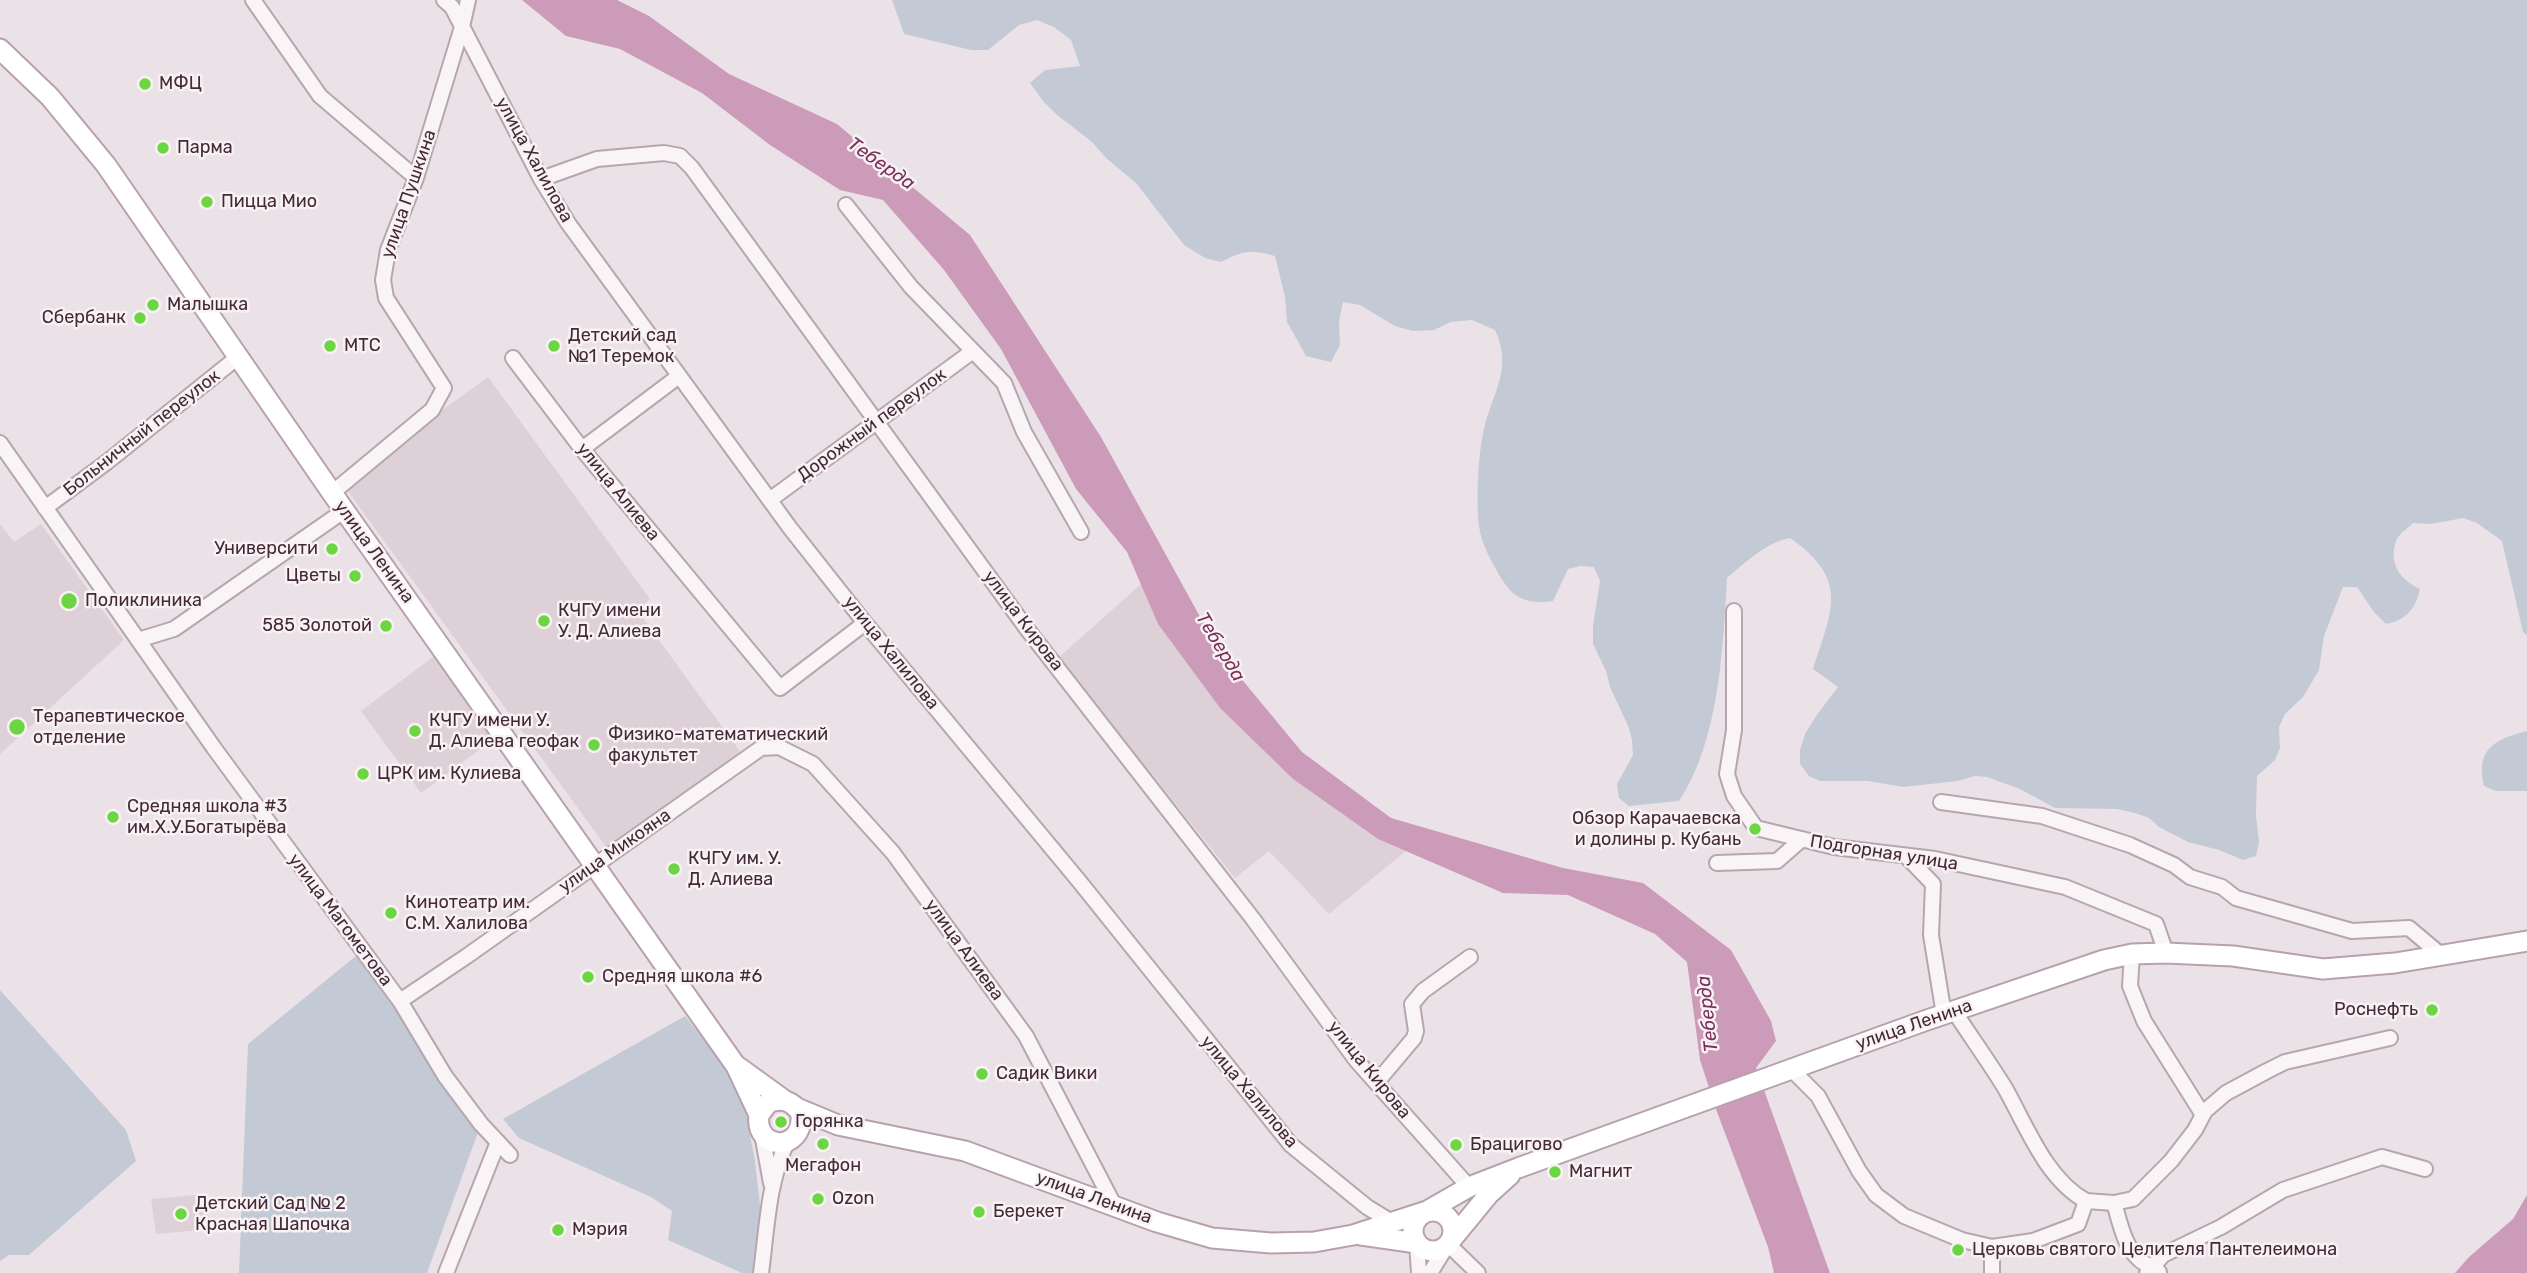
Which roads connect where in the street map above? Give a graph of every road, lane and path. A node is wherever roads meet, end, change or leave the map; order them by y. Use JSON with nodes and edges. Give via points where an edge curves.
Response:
{"nodes":[{"id":1,"x":253,"y":0,"type":"edge"},
{"id":2,"x":444,"y":0,"type":"edge"},
{"id":3,"x":468,"y":0,"type":"edge"},
{"id":4,"x":462,"y":27,"type":"junction"},
{"id":5,"x":0,"y":49,"type":"edge"},
{"id":6,"x":416,"y":178,"type":"junction"},
{"id":7,"x":541,"y":179,"type":"junction"},
{"id":8,"x":846,"y":205,"type":"dead end"},
{"id":9,"x":972,"y":351,"type":"junction"},
{"id":10,"x":238,"y":358,"type":"junction"},
{"id":11,"x":513,"y":358,"type":"dead end"},
{"id":12,"x":679,"y":376,"type":"junction"},
{"id":13,"x":875,"y":423,"type":"junction"},
{"id":14,"x":0,"y":443,"type":"edge"},
{"id":15,"x":582,"y":449,"type":"junction"},
{"id":16,"x":331,"y":493,"type":"junction"},
{"id":17,"x":771,"y":499,"type":"junction"},
{"id":18,"x":45,"y":508,"type":"junction"},
{"id":19,"x":345,"y":510,"type":"junction"},
{"id":20,"x":1081,"y":532,"type":"dead end"},
{"id":21,"x":1734,"y":611,"type":"dead end"},
{"id":22,"x":865,"y":623,"type":"junction"},
{"id":23,"x":138,"y":640,"type":"junction"},
{"id":24,"x":761,"y":748,"type":"joint"},
{"id":25,"x":1941,"y":802,"type":"dead end"},
{"id":26,"x":1802,"y":839,"type":"junction"},
{"id":27,"x":1906,"y":856,"type":"junction"},
{"id":28,"x":1717,"y":863,"type":"dead end"},
{"id":29,"x":595,"y":865,"type":"junction"},
{"id":30,"x":2527,"y":941,"type":"edge"},
{"id":31,"x":2165,"y":953,"type":"junction"},
{"id":32,"x":2132,"y":954,"type":"junction"},
{"id":33,"x":2441,"y":955,"type":"junction"},
{"id":34,"x":1470,"y":957,"type":"dead end"},
{"id":35,"x":400,"y":1001,"type":"junction"},
{"id":36,"x":1949,"y":1013,"type":"junction"},
{"id":37,"x":2390,"y":1038,"type":"dead end"},
{"id":38,"x":736,"y":1066,"type":"junction"},
{"id":39,"x":1783,"y":1072,"type":"junction"},
{"id":40,"x":1377,"y":1082,"type":"junction"},
{"id":41,"x":790,"y":1104,"type":"junction"},
{"id":42,"x":2203,"y":1115,"type":"junction"},
{"id":43,"x":760,"y":1124,"type":"junction"},
{"id":44,"x":838,"y":1125,"type":"junction"},
{"id":45,"x":791,"y":1140,"type":"junction"},
{"id":46,"x":498,"y":1142,"type":"junction"},
{"id":47,"x":510,"y":1155,"type":"dead end"},
{"id":48,"x":1518,"y":1168,"type":"junction"},
{"id":49,"x":2425,"y":1170,"type":"dead end"},
{"id":50,"x":1469,"y":1186,"type":"junction"},
{"id":51,"x":772,"y":1187,"type":"junction"},
{"id":52,"x":2086,"y":1201,"type":"junction"},
{"id":53,"x":2114,"y":1203,"type":"junction"},
{"id":54,"x":1114,"y":1205,"type":"junction"},
{"id":55,"x":1427,"y":1211,"type":"junction"},
{"id":56,"x":1390,"y":1221,"type":"junction"},
{"id":57,"x":1353,"y":1235,"type":"junction"},
{"id":58,"x":1417,"y":1243,"type":"junction"},
{"id":59,"x":1448,"y":1244,"type":"junction"},
{"id":60,"x":1992,"y":1247,"type":"junction"},
{"id":61,"x":2154,"y":1271,"type":"edge"},
{"id":62,"x":446,"y":1273,"type":"edge"},
{"id":63,"x":761,"y":1273,"type":"edge"},
{"id":64,"x":1419,"y":1273,"type":"edge"},
{"id":65,"x":1430,"y":1273,"type":"edge"},
{"id":66,"x":1478,"y":1273,"type":"edge"},
{"id":67,"x":1992,"y":1273,"type":"edge"}],
"edges":[{"from":1,"to":6,"type":"street","via":[[320,96]]},
{"from":2,"to":4,"type":"street","name":"улица Халилова"},
{"from":3,"to":4,"type":"street","name":"улица Пушкина"},
{"from":4,"to":6,"type":"street","name":"улица Пушкина"},
{"from":4,"to":7,"type":"street","name":"улица Халилова"},
{"from":5,"to":10,"type":"main road","name":"улица Ленина","via":[[50,97],[106,166]]},
{"from":6,"to":16,"type":"street","name":"улица Пушкина","via":[[388,250],[383,280],[386,298],[444,388],[432,411]]},
{"from":7,"to":12,"type":"street","name":"улица Халилова"},
{"from":7,"to":13,"type":"street","name":"улица Кирова","via":[[597,159],[664,153],[680,156]]},
{"from":8,"to":9,"type":"street","via":[[911,287]]},
{"from":9,"to":13,"type":"street","name":"Дорожный переулок"},
{"from":9,"to":20,"type":"street","via":[[1004,383],[1024,432]]},
{"from":10,"to":16,"type":"main road","name":"улица Ленина"},
{"from":10,"to":18,"type":"street","name":"Больничный переулок"},
{"from":11,"to":15,"type":"street","name":"улица Алиева"},
{"from":12,"to":15,"type":"street"},
{"from":12,"to":17,"type":"street","name":"улица Халилова"},
{"from":13,"to":17,"type":"street","name":"Дорожный переулок"},
{"from":13,"to":40,"type":"street","name":"улица Кирова","via":[[1027,629]]},
{"from":14,"to":18,"type":"street","name":"улица Магометова"},
{"from":15,"to":22,"type":"street","name":"улица Алиева","via":[[780,688]]},
{"from":16,"to":19,"type":"main road","name":"улица Ленина"},
{"from":17,"to":22,"type":"street","name":"улица Халилова"},
{"from":18,"to":23,"type":"street","name":"улица Магометова"},
{"from":19,"to":23,"type":"street","via":[[174,629]]},
{"from":19,"to":29,"type":"main road","name":"улица Ленина"},
{"from":21,"to":26,"type":"street","name":"Подгорная улица","via":[[1734,730],[1727,774],[1734,796],[1756,828]]},
{"from":22,"to":56,"type":"street","name":"улица Халилова","via":[[1291,1146]]},
{"from":23,"to":35,"type":"street","name":"улица Магометова"},
{"from":24,"to":29,"type":"street","name":"улица Микояна"},
{"from":24,"to":54,"type":"street","name":"улица Алиева","via":[[779,747],[813,764],[893,853],[1026,1036]]},
{"from":25,"to":33,"type":"street","via":[[2042,816],[2130,845],[2174,864],[2190,877],[2222,887],[2236,898],[2352,931],[2409,928]]},
{"from":26,"to":27,"type":"street","name":"Подгорная улица","via":[[1834,848]]},
{"from":26,"to":28,"type":"street","via":[[1777,861]]},
{"from":27,"to":31,"type":"street","name":"Подгорная улица","via":[[2065,887],[2156,924]]},
{"from":27,"to":36,"type":"street","via":[[1933,884],[1931,935]]},
{"from":29,"to":35,"type":"street","name":"улица Микояна"},
{"from":29,"to":38,"type":"main road","name":"улица Ленина"},
{"from":30,"to":33,"type":"main road","name":"улица Ленина"},
{"from":31,"to":32,"type":"main road","name":"улица Ленина"},
{"from":31,"to":33,"type":"main road","name":"улица Ленина","via":[[2233,956],[2323,969]]},
{"from":32,"to":36,"type":"main road","name":"улица Ленина"},
{"from":32,"to":42,"type":"street","via":[[2130,986],[2144,1021]]},
{"from":34,"to":40,"type":"street","via":[[1412,1004],[1414,1038]]},
{"from":35,"to":46,"type":"street","name":"улица Магометова","via":[[445,1076]]},
{"from":36,"to":39,"type":"main road","name":"улица Ленина"},
{"from":36,"to":52,"type":"street","via":[[2003,1086],[2069,1192]]},
{"from":37,"to":42,"type":"street","via":[[2285,1062],[2226,1093]]},
{"from":38,"to":41,"type":"main road","name":"улица Ленина"},
{"from":38,"to":43,"type":"main road","name":"улица Ленина"},
{"from":39,"to":48,"type":"main road","name":"улица Ленина"},
{"from":39,"to":60,"type":"street","via":[[1818,1096],[1876,1195],[1904,1216]]},
{"from":40,"to":50,"type":"street","name":"улица Кирова"},
{"from":41,"to":43,"type":"main road","via":[[768,1103]]},
{"from":41,"to":44,"type":"main road","name":"улица Ленина"},
{"from":41,"to":45,"type":"main road","via":[[801,1114],[802,1124]]},
{"from":42,"to":53,"type":"street","via":[[2171,1161],[2133,1199]]},
{"from":43,"to":45,"type":"main road","via":[[772,1142]]},
{"from":43,"to":51,"type":"street"},
{"from":44,"to":45,"type":"main road","name":"улица Ленина"},
{"from":44,"to":54,"type":"main road","name":"улица Ленина","via":[[965,1152]]},
{"from":45,"to":51,"type":"street","via":[[777,1163]]},
{"from":46,"to":47,"type":"street","name":"улица Магометова"},
{"from":46,"to":62,"type":"street"},
{"from":48,"to":50,"type":"main road","name":"улица Ленина"},
{"from":48,"to":59,"type":"main road","name":"улица Ленина","via":[[1489,1194]]},
{"from":49,"to":61,"type":"street","via":[[2382,1157],[2283,1190],[2163,1255]]},
{"from":50,"to":55,"type":"main road","name":"улица Ленина"},
{"from":51,"to":63,"type":"street"},
{"from":52,"to":53,"type":"street"},
{"from":52,"to":60,"type":"street","via":[[2078,1224],[2032,1241]]},
{"from":53,"to":61,"type":"street","via":[[2124,1237],[2140,1261]]},
{"from":54,"to":57,"type":"main road","name":"улица Ленина","via":[[1212,1238],[1314,1242]]},
{"from":55,"to":56,"type":"main road","name":"улица Ленина"},
{"from":55,"to":58,"type":"main road","via":[[1414,1225]]},
{"from":55,"to":59,"type":"main road","via":[[1444,1214],[1451,1222]]},
{"from":56,"to":57,"type":"main road","name":"улица Ленина"},
{"from":57,"to":58,"type":"main road","name":"улица Ленина"},
{"from":58,"to":59,"type":"main road","via":[[1435,1250]]},
{"from":58,"to":64,"type":"street"},
{"from":59,"to":65,"type":"street"},
{"from":59,"to":66,"type":"street"},
{"from":60,"to":67,"type":"street"}]}
